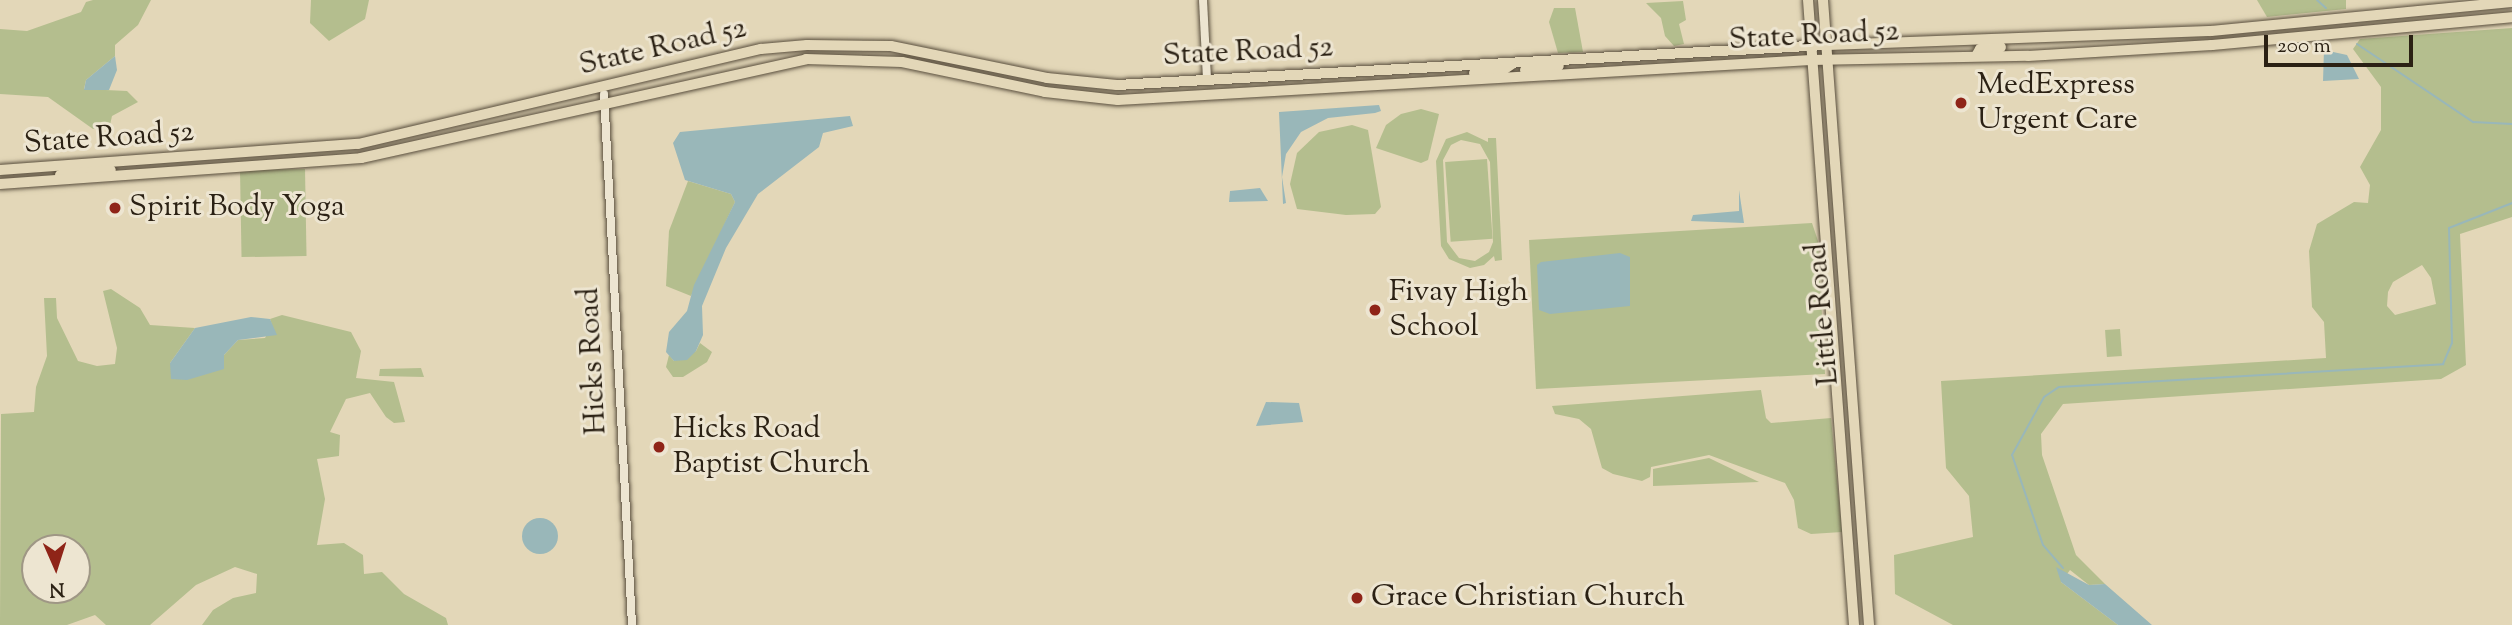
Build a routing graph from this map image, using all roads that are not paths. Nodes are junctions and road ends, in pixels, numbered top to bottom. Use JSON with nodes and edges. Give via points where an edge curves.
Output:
{"nodes":[{"id":1,"x":1203,"y":0,"type":"edge"},
{"id":2,"x":1808,"y":0,"type":"edge"},
{"id":3,"x":1823,"y":0,"type":"edge"},
{"id":4,"x":2512,"y":2,"type":"edge"},
{"id":5,"x":2512,"y":17,"type":"edge"},
{"id":6,"x":1973,"y":41,"type":"junction"},
{"id":7,"x":2024,"y":41,"type":"junction"},
{"id":8,"x":1826,"y":45,"type":"junction"},
{"id":9,"x":768,"y":49,"type":"junction"},
{"id":10,"x":1810,"y":52,"type":"junction"},
{"id":11,"x":1690,"y":53,"type":"junction"},
{"id":12,"x":1976,"y":56,"type":"junction"},
{"id":13,"x":1921,"y":57,"type":"junction"},
{"id":14,"x":1619,"y":58,"type":"junction"},
{"id":15,"x":1590,"y":59,"type":"junction"},
{"id":16,"x":1827,"y":60,"type":"junction"},
{"id":17,"x":769,"y":64,"type":"junction"},
{"id":18,"x":1512,"y":64,"type":"junction"},
{"id":19,"x":1635,"y":71,"type":"junction"},
{"id":20,"x":1515,"y":77,"type":"junction"},
{"id":21,"x":1207,"y":80,"type":"junction"},
{"id":22,"x":1441,"y":81,"type":"junction"},
{"id":23,"x":603,"y":99,"type":"junction"},
{"id":24,"x":137,"y":161,"type":"junction"},
{"id":25,"x":37,"y":168,"type":"junction"},
{"id":26,"x":0,"y":170,"type":"edge"},
{"id":27,"x":51,"y":181,"type":"junction"},
{"id":28,"x":0,"y":184,"type":"edge"},
{"id":29,"x":632,"y":625,"type":"edge"},
{"id":30,"x":1854,"y":625,"type":"edge"},
{"id":31,"x":1869,"y":625,"type":"edge"}],
"edges":[{"from":1,"to":21,"type":"street"},
{"from":2,"to":10,"type":"main road","name":"Little Road"},
{"from":3,"to":8,"type":"main road","name":"Little Road"},
{"from":4,"to":7,"type":"main road","name":"State Road 52","via":[[2211,31]]},
{"from":5,"to":12,"type":"main road","name":"State Road 52","via":[[2212,45]]},
{"from":6,"to":7,"type":"main road","name":"State Road 52"},
{"from":6,"to":8,"type":"main road","name":"State Road 52"},
{"from":6,"to":13,"type":"main road","via":[[1965,50],[1932,51]]},
{"from":7,"to":12,"type":"main road","via":[[1980,49]]},
{"from":8,"to":10,"type":"main road","name":"State Road 52"},
{"from":8,"to":16,"type":"main road","name":"Little Road"},
{"from":9,"to":17,"type":"main road"},
{"from":9,"to":21,"type":"main road","name":"State Road 52","via":[[832,43],[891,46],[1081,83]]},
{"from":9,"to":24,"type":"main road","name":"State Road 52","via":[[395,138],[304,150]]},
{"from":10,"to":11,"type":"main road","name":"State Road 52"},
{"from":10,"to":16,"type":"main road","name":"State Road 52"},
{"from":10,"to":19,"type":"main road","name":"State Road 52","via":[[1747,64]]},
{"from":10,"to":30,"type":"main road","name":"Little Road"},
{"from":11,"to":14,"type":"main road","name":"State Road 52"},
{"from":11,"to":19,"type":"main road","via":[[1646,63]]},
{"from":12,"to":13,"type":"main road","name":"State Road 52"},
{"from":13,"to":16,"type":"main road","name":"State Road 52"},
{"from":14,"to":15,"type":"main road","name":"State Road 52"},
{"from":14,"to":19,"type":"main road"},
{"from":15,"to":18,"type":"main road","name":"State Road 52"},
{"from":15,"to":20,"type":"main road","via":[[1522,71]]},
{"from":16,"to":31,"type":"main road","name":"Little Road"},
{"from":17,"to":22,"type":"main road","name":"State Road 52","via":[[818,59],[902,62],[1045,92],[1118,100]]},
{"from":17,"to":23,"type":"main road","name":"State Road 52"},
{"from":18,"to":21,"type":"main road","name":"State Road 52"},
{"from":18,"to":22,"type":"main road","via":[[1502,71],[1452,75]]},
{"from":19,"to":20,"type":"main road","name":"State Road 52"},
{"from":20,"to":22,"type":"main road","name":"State Road 52"},
{"from":23,"to":27,"type":"main road","name":"State Road 52","via":[[361,158]]},
{"from":23,"to":29,"type":"street","name":"Hicks Road"},
{"from":24,"to":25,"type":"main road","name":"State Road 52"},
{"from":24,"to":27,"type":"main road","via":[[124,168],[61,174]]},
{"from":25,"to":26,"type":"main road","name":"State Road 52"},
{"from":25,"to":27,"type":"main road"},
{"from":27,"to":28,"type":"main road","name":"State Road 52"}]}
